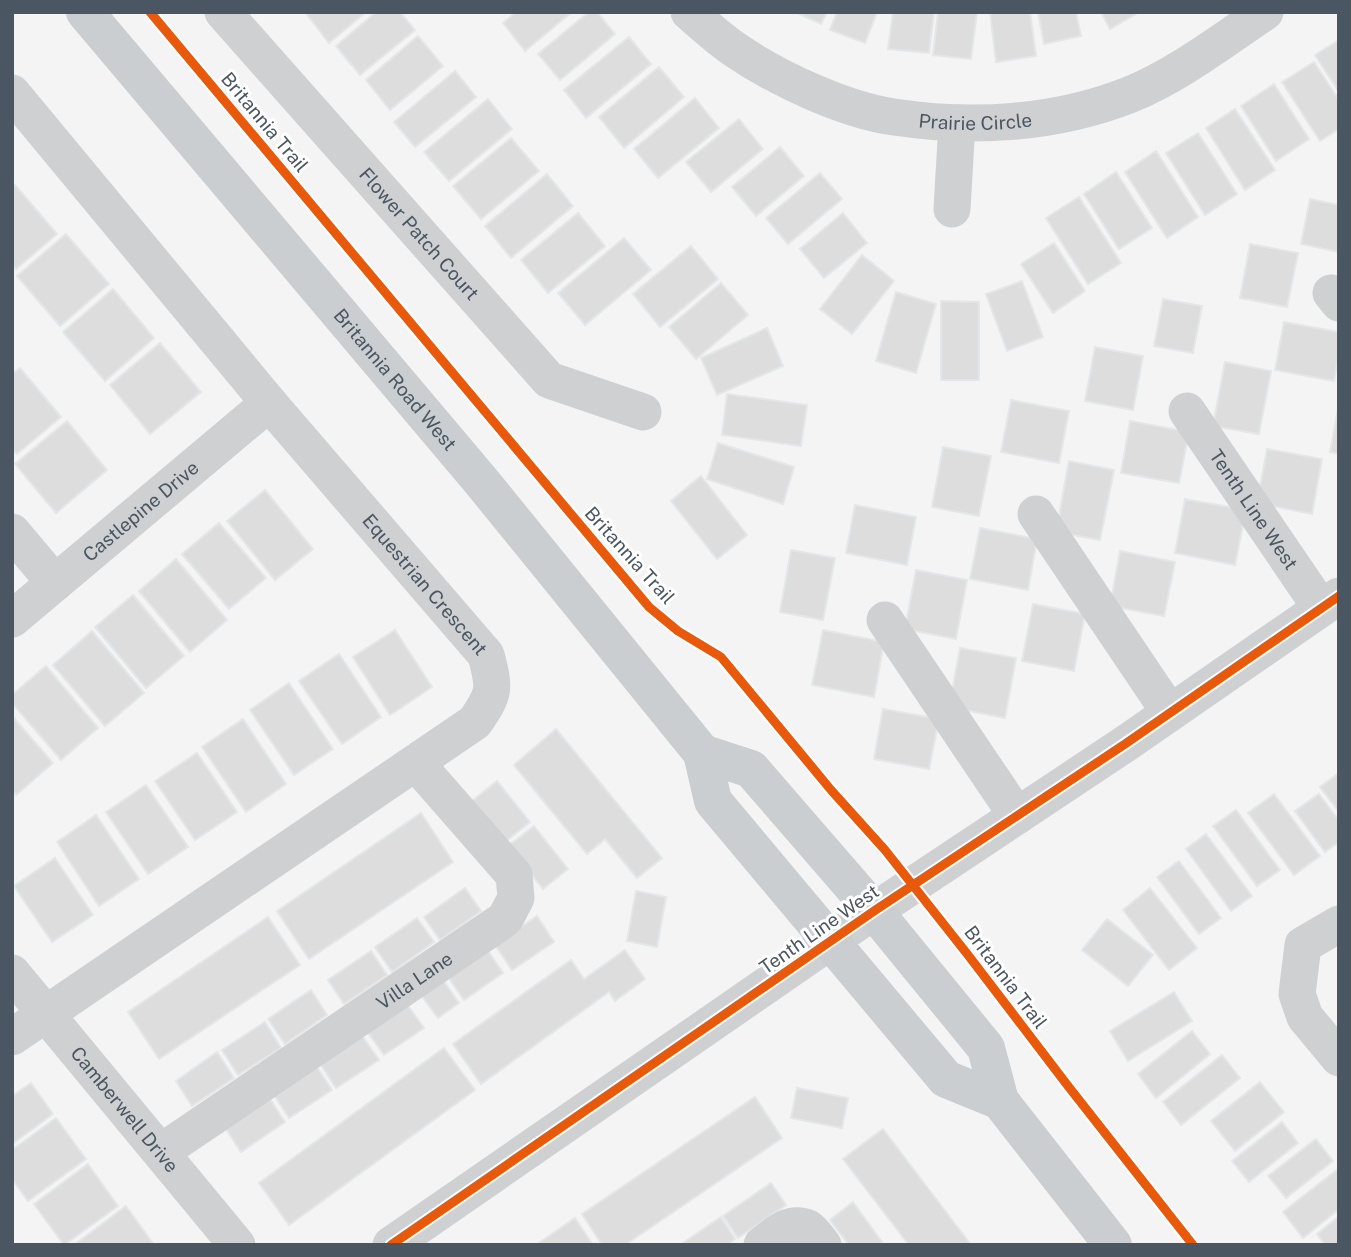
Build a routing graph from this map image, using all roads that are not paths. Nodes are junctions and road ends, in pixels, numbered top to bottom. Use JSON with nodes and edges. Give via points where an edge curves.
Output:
{"nodes":[{"id":1,"x":85,"y":12,"type":"edge"},
{"id":2,"x":223,"y":12,"type":"edge"},
{"id":3,"x":689,"y":12,"type":"edge"},
{"id":4,"x":1265,"y":12,"type":"edge"},
{"id":5,"x":12,"y":93,"type":"edge"},
{"id":6,"x":957,"y":123,"type":"junction"},
{"id":7,"x":952,"y":209,"type":"dead end"},
{"id":8,"x":269,"y":403,"type":"junction"},
{"id":9,"x":1187,"y":411,"type":"dead end"},
{"id":10,"x":643,"y":412,"type":"dead end"},
{"id":11,"x":1036,"y":514,"type":"dead end"},
{"id":12,"x":12,"y":532,"type":"edge"},
{"id":13,"x":55,"y":583,"type":"junction"},
{"id":14,"x":1330,"y":602,"type":"edge"},
{"id":15,"x":12,"y":619,"type":"edge"},
{"id":16,"x":885,"y":620,"type":"dead end"},
{"id":17,"x":1170,"y":713,"type":"junction"},
{"id":18,"x":702,"y":753,"type":"junction"},
{"id":19,"x":416,"y":763,"type":"junction"},
{"id":20,"x":1017,"y":816,"type":"junction"},
{"id":21,"x":874,"y":911,"type":"junction"},
{"id":22,"x":1339,"y":923,"type":"edge"},
{"id":23,"x":831,"y":943,"type":"junction"},
{"id":24,"x":12,"y":973,"type":"edge"},
{"id":25,"x":47,"y":1014,"type":"junction"},
{"id":26,"x":12,"y":1037,"type":"edge"},
{"id":27,"x":1339,"y":1058,"type":"edge"},
{"id":28,"x":1000,"y":1101,"type":"junction"},
{"id":29,"x":161,"y":1152,"type":"junction"},
{"id":30,"x":237,"y":1245,"type":"edge"},
{"id":31,"x":391,"y":1245,"type":"edge"},
{"id":32,"x":762,"y":1245,"type":"edge"},
{"id":33,"x":823,"y":1245,"type":"edge"},
{"id":34,"x":1113,"y":1245,"type":"edge"}],
"edges":[{"from":1,"to":18,"type":"main road","name":"Britannia Road West","via":[[481,481]]},
{"from":2,"to":10,"type":"street","name":"Flower Patch Court","via":[[549,380]]},
{"from":3,"to":6,"type":"street","name":"Prairie Circle","via":[[735,50],[816,93],[893,117]]},
{"from":4,"to":6,"type":"street","name":"Prairie Circle","via":[[1186,65],[1131,94],[1063,115]]},
{"from":5,"to":8,"type":"street","name":"Equestrian Crescent"},
{"from":6,"to":7,"type":"street"},
{"from":8,"to":13,"type":"street","name":"Castlepine Drive"},
{"from":8,"to":19,"type":"street","name":"Equestrian Crescent","via":[[486,655],[493,680],[489,700],[475,722]]},
{"from":9,"to":14,"type":"street","name":"Tenth Line West"},
{"from":11,"to":17,"type":"street"},
{"from":12,"to":13,"type":"street"},
{"from":13,"to":15,"type":"street","name":"Castlepine Drive"},
{"from":14,"to":17,"type":"street","name":"Tenth Line West"},
{"from":16,"to":20,"type":"street"},
{"from":17,"to":20,"type":"street","name":"Tenth Line West"},
{"from":18,"to":21,"type":"main road","name":"Britannia Road West","via":[[751,769]]},
{"from":18,"to":23,"type":"main road","name":"Britannia Road West","via":[[713,801]]},
{"from":19,"to":25,"type":"street","name":"Equestrian Crescent"},
{"from":19,"to":29,"type":"street","name":"Villa Lane","via":[[514,875],[516,898],[505,919]]},
{"from":20,"to":21,"type":"street","name":"Tenth Line West"},
{"from":21,"to":23,"type":"street","name":"Tenth Line West"},
{"from":21,"to":28,"type":"main road","name":"Britannia Road West","via":[[986,1048]]},
{"from":22,"to":27,"type":"street","via":[[1303,945],[1297,994],[1305,1017]]},
{"from":23,"to":28,"type":"main road","name":"Britannia Road West","via":[[946,1079]]},
{"from":23,"to":31,"type":"street","name":"Tenth Line West"},
{"from":24,"to":25,"type":"street","name":"Camberwell Drive"},
{"from":25,"to":26,"type":"street","name":"Equestrian Crescent"},
{"from":25,"to":29,"type":"street","name":"Camberwell Drive"},
{"from":28,"to":34,"type":"main road","name":"Britannia Road West"},
{"from":29,"to":30,"type":"street","name":"Camberwell Drive"},
{"from":32,"to":33,"type":"street","via":[[785,1227],[797,1226],[810,1228]]}]}
